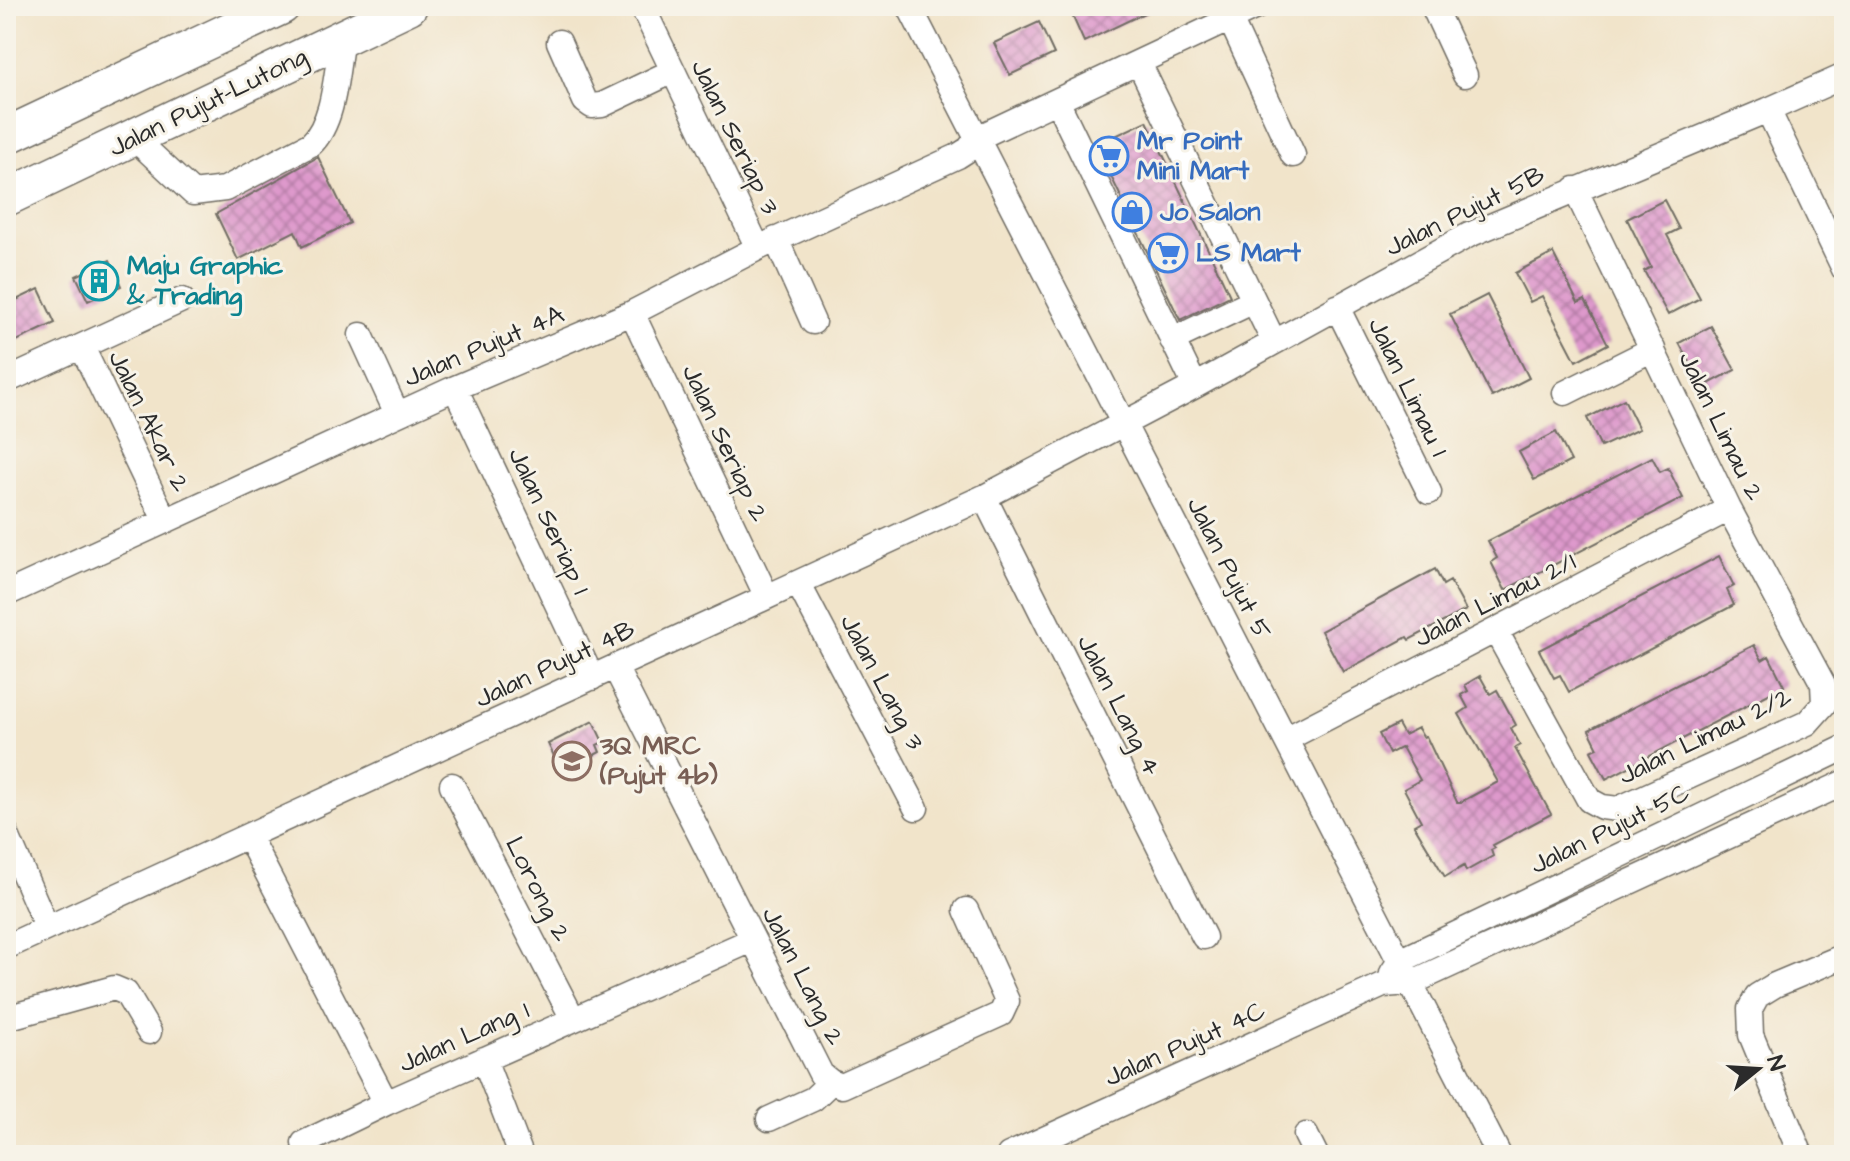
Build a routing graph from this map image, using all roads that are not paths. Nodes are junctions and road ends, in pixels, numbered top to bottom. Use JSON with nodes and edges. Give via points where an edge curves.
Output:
{"nodes":[{"id":1,"x":282,"y":6,"type":"edge"},
{"id":2,"x":409,"y":6,"type":"edge"},
{"id":3,"x":642,"y":6,"type":"edge"},
{"id":4,"x":909,"y":6,"type":"edge"},
{"id":5,"x":1258,"y":6,"type":"edge"},
{"id":6,"x":1433,"y":6,"type":"edge"},
{"id":7,"x":244,"y":14,"type":"edge"},
{"id":8,"x":1230,"y":19,"type":"junction"},
{"id":9,"x":342,"y":38,"type":"junction"},
{"id":10,"x":559,"y":42,"type":"dead end"},
{"id":11,"x":1139,"y":63,"type":"junction"},
{"id":12,"x":673,"y":71,"type":"junction"},
{"id":13,"x":1465,"y":75,"type":"dead end"},
{"id":14,"x":1844,"y":76,"type":"edge"},
{"id":15,"x":1057,"y":101,"type":"junction"},
{"id":16,"x":1768,"y":110,"type":"junction"},
{"id":17,"x":6,"y":136,"type":"edge"},
{"id":18,"x":134,"y":138,"type":"junction"},
{"id":19,"x":977,"y":138,"type":"junction"},
{"id":20,"x":1293,"y":155,"type":"dead end"},
{"id":21,"x":1575,"y":189,"type":"junction"},
{"id":22,"x":6,"y":198,"type":"edge"},
{"id":23,"x":767,"y":244,"type":"junction"},
{"id":24,"x":1844,"y":269,"type":"edge"},
{"id":25,"x":182,"y":300,"type":"dead end"},
{"id":26,"x":1254,"y":301,"type":"junction"},
{"id":27,"x":1337,"y":307,"type":"junction"},
{"id":28,"x":632,"y":313,"type":"junction"},
{"id":29,"x":813,"y":322,"type":"dead end"},
{"id":30,"x":361,"y":335,"type":"dead end"},
{"id":31,"x":1172,"y":340,"type":"junction"},
{"id":32,"x":1274,"y":342,"type":"junction"},
{"id":33,"x":82,"y":347,"type":"junction"},
{"id":34,"x":1653,"y":349,"type":"junction"},
{"id":35,"x":6,"y":381,"type":"edge"},
{"id":36,"x":1195,"y":386,"type":"junction"},
{"id":37,"x":455,"y":388,"type":"junction"},
{"id":38,"x":1565,"y":393,"type":"dead end"},
{"id":39,"x":397,"y":414,"type":"junction"},
{"id":40,"x":1124,"y":424,"type":"junction"},
{"id":41,"x":1429,"y":492,"type":"dead end"},
{"id":42,"x":984,"y":497,"type":"junction"},
{"id":43,"x":1729,"y":509,"type":"junction"},
{"id":44,"x":165,"y":520,"type":"junction"},
{"id":45,"x":798,"y":583,"type":"junction"},
{"id":46,"x":6,"y":594,"type":"edge"},
{"id":47,"x":767,"y":597,"type":"junction"},
{"id":48,"x":1496,"y":631,"type":"junction"},
{"id":49,"x":615,"y":667,"type":"junction"},
{"id":50,"x":592,"y":678,"type":"junction"},
{"id":51,"x":1823,"y":684,"type":"joint"},
{"id":52,"x":1286,"y":739,"type":"junction"},
{"id":53,"x":1844,"y":748,"type":"edge"},
{"id":54,"x":1844,"y":783,"type":"edge"},
{"id":55,"x":452,"y":785,"type":"dead end"},
{"id":56,"x":916,"y":808,"type":"dead end"},
{"id":57,"x":6,"y":833,"type":"edge"},
{"id":58,"x":248,"y":836,"type":"junction"},
{"id":59,"x":966,"y":910,"type":"dead end"},
{"id":60,"x":47,"y":928,"type":"junction"},
{"id":61,"x":1204,"y":937,"type":"dead end"},
{"id":62,"x":752,"y":940,"type":"junction"},
{"id":63,"x":6,"y":947,"type":"edge"},
{"id":64,"x":1844,"y":956,"type":"edge"},
{"id":65,"x":1400,"y":961,"type":"junction"},
{"id":66,"x":1411,"y":983,"type":"junction"},
{"id":67,"x":1383,"y":985,"type":"junction"},
{"id":68,"x":6,"y":1018,"type":"edge"},
{"id":69,"x":573,"y":1019,"type":"junction"},
{"id":70,"x":149,"y":1032,"type":"dead end"},
{"id":71,"x":484,"y":1059,"type":"junction"},
{"id":72,"x":831,"y":1082,"type":"junction"},
{"id":73,"x":386,"y":1103,"type":"junction"},
{"id":74,"x":769,"y":1119,"type":"dead end"},
{"id":75,"x":304,"y":1143,"type":"dead end"},
{"id":76,"x":521,"y":1155,"type":"edge"},
{"id":77,"x":1009,"y":1155,"type":"edge"},
{"id":78,"x":1499,"y":1155,"type":"edge"},
{"id":79,"x":1801,"y":1155,"type":"edge"}],
"edges":[{"from":1,"to":7,"type":"highway","name":"Jalan Pujut-Lutong"},
{"from":2,"to":9,"type":"highway","name":"Jalan Pujut-Lutong"},
{"from":3,"to":12,"type":"street","name":"Jalan Seriap 3"},
{"from":4,"to":19,"type":"street","name":"Jalan Pujut 5"},
{"from":5,"to":8,"type":"street","name":"Jalan Pujut 4A"},
{"from":6,"to":13,"type":"street"},
{"from":7,"to":17,"type":"highway","name":"Jalan Pujut-Lutong"},
{"from":8,"to":11,"type":"street","name":"Jalan Pujut 4A"},
{"from":8,"to":20,"type":"street"},
{"from":9,"to":18,"type":"highway","name":"Jalan Pujut-Lutong"},
{"from":9,"to":18,"type":"street","via":[[327,123],[319,136],[225,189],[193,193]]},
{"from":10,"to":12,"type":"street","via":[[592,106]]},
{"from":11,"to":15,"type":"street","name":"Jalan Pujut 4A"},
{"from":11,"to":26,"type":"street"},
{"from":12,"to":23,"type":"street","name":"Jalan Seriap 3"},
{"from":14,"to":16,"type":"street","name":"Jalan Pujut 5B"},
{"from":15,"to":19,"type":"street","name":"Jalan Pujut 4A"},
{"from":15,"to":31,"type":"street"},
{"from":16,"to":21,"type":"street","name":"Jalan Pujut 5B"},
{"from":16,"to":24,"type":"street"},
{"from":18,"to":22,"type":"highway","name":"Jalan Pujut-Lutong"},
{"from":19,"to":23,"type":"street","name":"Jalan Pujut 4A","via":[[958,156]]},
{"from":19,"to":40,"type":"street","name":"Jalan Pujut 5"},
{"from":21,"to":27,"type":"street","name":"Jalan Pujut 5B","via":[[1469,235]]},
{"from":21,"to":34,"type":"street","name":"Jalan Limau 2"},
{"from":23,"to":28,"type":"street","name":"Jalan Pujut 4A"},
{"from":23,"to":29,"type":"street","name":"Jalan Seriap 3"},
{"from":25,"to":33,"type":"street","name":"Jalan Akar 2"},
{"from":26,"to":31,"type":"street"},
{"from":26,"to":32,"type":"street"},
{"from":27,"to":32,"type":"street","name":"Jalan Pujut 5B"},
{"from":27,"to":41,"type":"street","name":"Jalan Limau 1"},
{"from":28,"to":37,"type":"street","name":"Jalan Pujut 4A"},
{"from":28,"to":47,"type":"street","name":"Jalan Seriap 2"},
{"from":30,"to":39,"type":"street"},
{"from":31,"to":36,"type":"street"},
{"from":32,"to":36,"type":"street","name":"Jalan Pujut 5B"},
{"from":33,"to":35,"type":"street","name":"Jalan Akar 2"},
{"from":33,"to":44,"type":"street","name":"Jalan Akar 2"},
{"from":34,"to":38,"type":"street"},
{"from":34,"to":43,"type":"street","name":"Jalan Limau 2"},
{"from":36,"to":40,"type":"street","name":"Jalan Pujut 5B"},
{"from":37,"to":39,"type":"street","name":"Jalan Pujut 4A"},
{"from":37,"to":50,"type":"street","name":"Jalan Seriap 1"},
{"from":39,"to":44,"type":"street","name":"Jalan Pujut 4A"},
{"from":40,"to":42,"type":"street","name":"Jalan Pujut 4B"},
{"from":40,"to":52,"type":"street","name":"Jalan Pujut 5"},
{"from":42,"to":45,"type":"street","name":"Jalan Pujut 4B"},
{"from":42,"to":61,"type":"street","name":"Jalan Lang 4"},
{"from":43,"to":48,"type":"street","name":"Jalan Limau 2/1"},
{"from":43,"to":51,"type":"street","name":"Jalan Limau 2"},
{"from":44,"to":46,"type":"street","name":"Jalan Pujut 4A"},
{"from":45,"to":47,"type":"street","name":"Jalan Pujut 4B"},
{"from":45,"to":56,"type":"street","name":"Jalan Lang 3"},
{"from":47,"to":49,"type":"street","name":"Jalan Pujut 4B"},
{"from":48,"to":51,"type":"street","name":"Jalan Limau 2/2","via":[[1589,800],[1602,807],[1618,809],[1807,723],[1824,704]]},
{"from":48,"to":52,"type":"street","name":"Jalan Limau 2/1"},
{"from":49,"to":50,"type":"street","name":"Jalan Pujut 4B"},
{"from":49,"to":62,"type":"street","name":"Jalan Lang 2"},
{"from":50,"to":58,"type":"street","name":"Jalan Pujut 4B"},
{"from":52,"to":65,"type":"street","name":"Jalan Pujut 5"},
{"from":53,"to":65,"type":"street","name":"Jalan Pujut 5C"},
{"from":54,"to":66,"type":"street"},
{"from":55,"to":69,"type":"street","name":"Lorong 2"},
{"from":57,"to":60,"type":"street"},
{"from":58,"to":60,"type":"street","name":"Jalan Pujut 4B"},
{"from":58,"to":73,"type":"street","name":"Jalan Lang 1"},
{"from":59,"to":72,"type":"street","name":"Jalan Lang 2","via":[[1007,1001],[1001,1014],[842,1086]]},
{"from":60,"to":63,"type":"street","name":"Jalan Pujut 4B"},
{"from":62,"to":69,"type":"street","name":"Jalan Lang 1"},
{"from":62,"to":72,"type":"street","name":"Jalan Lang 2","via":[[821,1074]]},
{"from":64,"to":79,"type":"street","via":[[1775,985],[1757,996],[1750,1009],[1751,1035]]},
{"from":65,"to":66,"type":"street","name":"Jalan Pujut 5"},
{"from":65,"to":67,"type":"street"},
{"from":66,"to":67,"type":"street"},
{"from":66,"to":78,"type":"street","name":"Jalan Pujut 5"},
{"from":67,"to":77,"type":"street","name":"Jalan Pujut 4C"},
{"from":68,"to":70,"type":"street","via":[[114,988],[126,993]]},
{"from":69,"to":71,"type":"street","name":"Jalan Lang 1"},
{"from":71,"to":73,"type":"street","name":"Jalan Lang 1"},
{"from":71,"to":76,"type":"street"},
{"from":72,"to":74,"type":"street","via":[[813,1099]]},
{"from":73,"to":75,"type":"street"}]}
